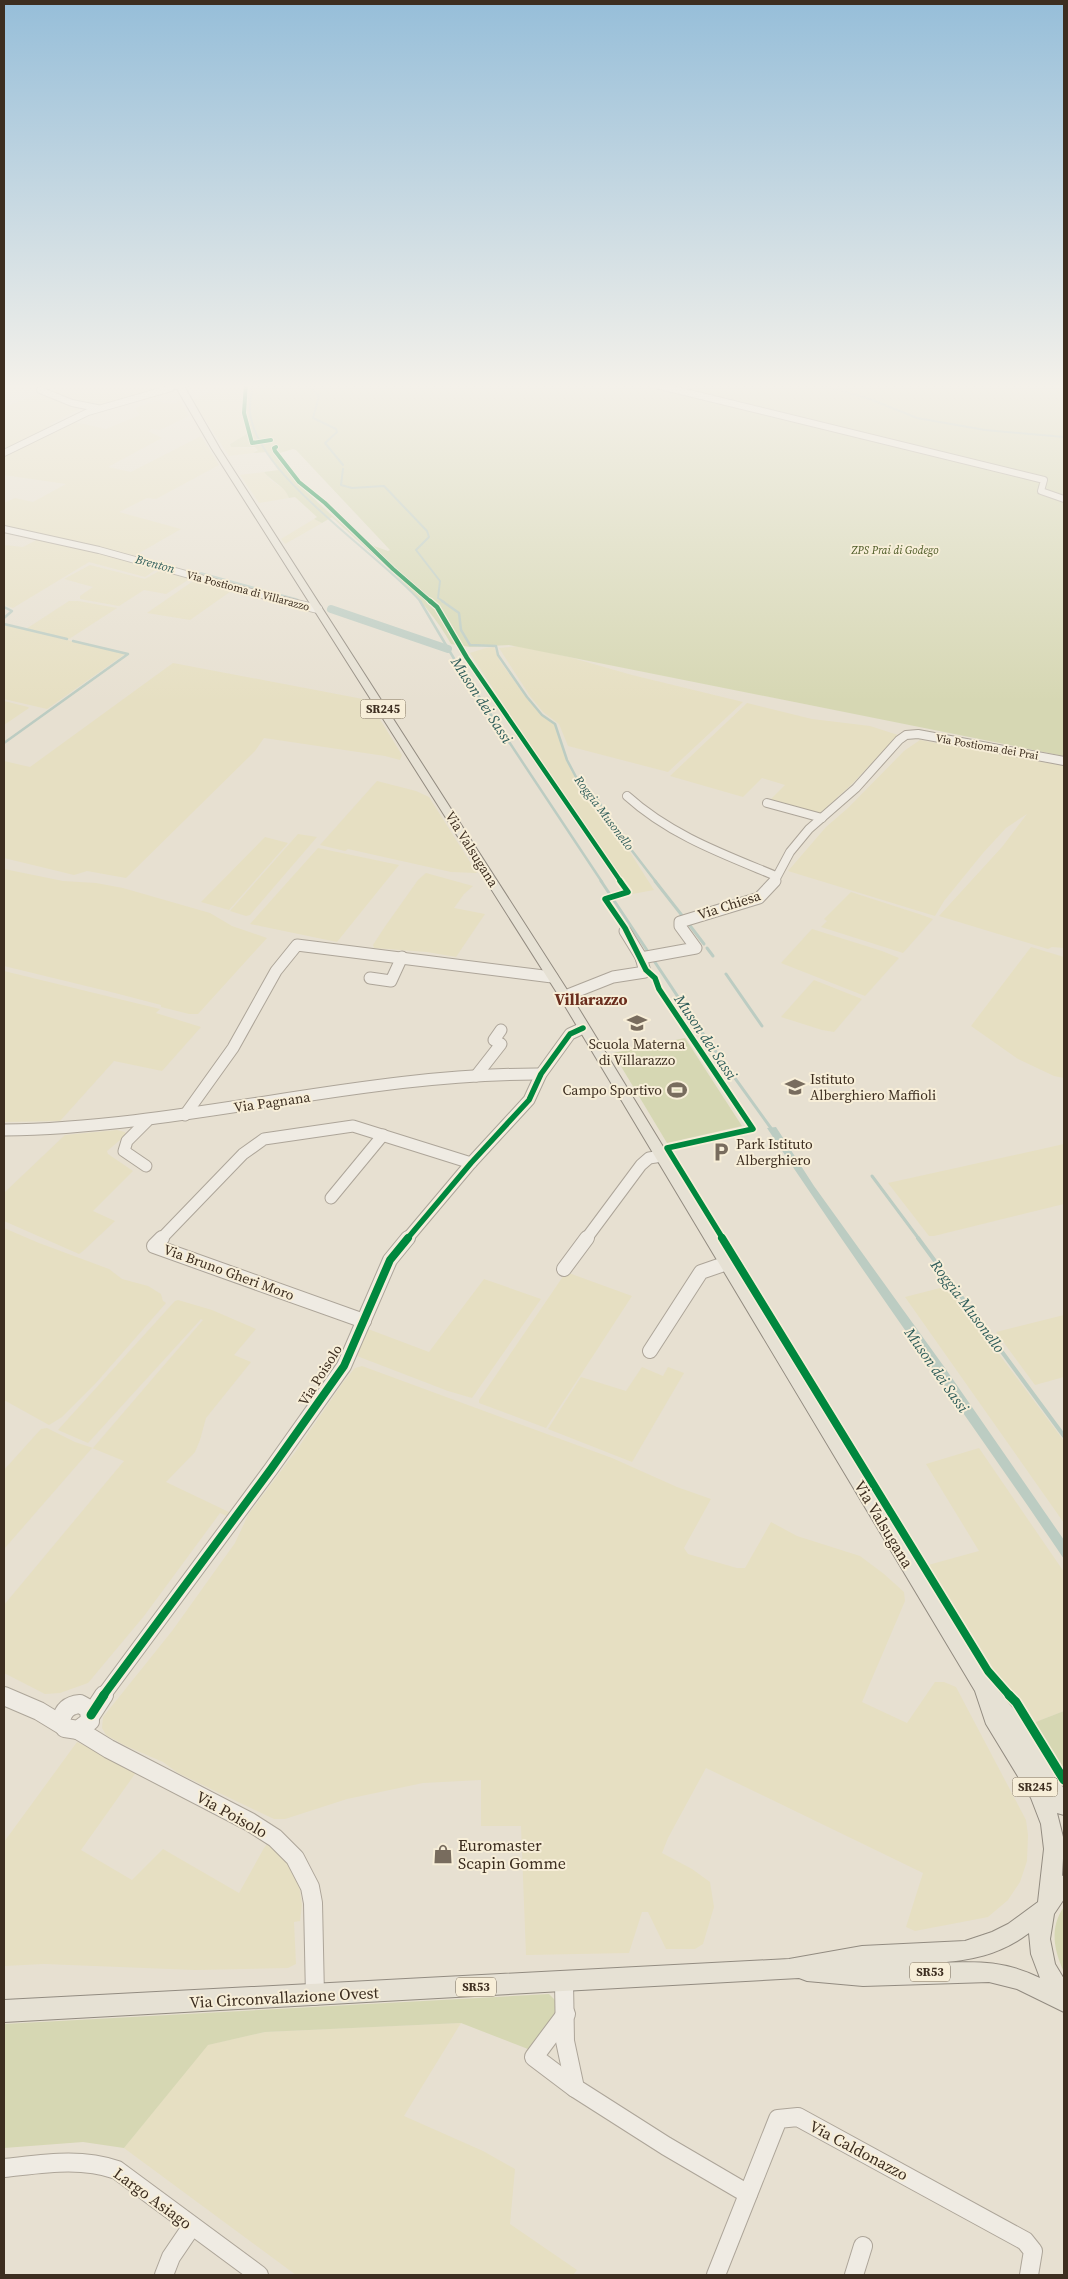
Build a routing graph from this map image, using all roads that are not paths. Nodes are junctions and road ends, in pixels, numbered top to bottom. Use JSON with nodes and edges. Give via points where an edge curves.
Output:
{"nodes":[{"id":1,"x":242,"y":489,"type":"edge"},
{"id":2,"x":1042,"y":489,"type":"edge"},
{"id":3,"x":1064,"y":499,"type":"edge"},
{"id":4,"x":4,"y":529,"type":"edge"},
{"id":5,"x":318,"y":609,"type":"junction"},
{"id":6,"x":910,"y":734,"type":"joint"},
{"id":7,"x":1064,"y":761,"type":"edge"},
{"id":8,"x":627,"y":796,"type":"dead end"},
{"id":9,"x":767,"y":803,"type":"dead end"},
{"id":10,"x":822,"y":818,"type":"junction"},
{"id":11,"x":776,"y":876,"type":"junction"},
{"id":12,"x":625,"y":932,"type":"dead end"},
{"id":13,"x":402,"y":957,"type":"junction"},
{"id":14,"x":645,"y":958,"type":"junction"},
{"id":15,"x":552,"y":977,"type":"junction"},
{"id":16,"x":370,"y":978,"type":"dead end"},
{"id":17,"x":565,"y":996,"type":"junction"},
{"id":18,"x":583,"y":1028,"type":"junction"},
{"id":19,"x":501,"y":1030,"type":"dead end"},
{"id":20,"x":541,"y":1074,"type":"junction"},
{"id":21,"x":476,"y":1076,"type":"junction"},
{"id":22,"x":185,"y":1115,"type":"junction"},
{"id":23,"x":147,"y":1121,"type":"junction"},
{"id":24,"x":4,"y":1130,"type":"edge"},
{"id":25,"x":383,"y":1135,"type":"junction"},
{"id":26,"x":662,"y":1156,"type":"junction"},
{"id":27,"x":471,"y":1163,"type":"junction"},
{"id":28,"x":146,"y":1166,"type":"dead end"},
{"id":29,"x":331,"y":1198,"type":"dead end"},
{"id":30,"x":727,"y":1263,"type":"junction"},
{"id":31,"x":564,"y":1269,"type":"dead end"},
{"id":32,"x":364,"y":1321,"type":"junction"},
{"id":33,"x":650,"y":1351,"type":"dead end"},
{"id":34,"x":980,"y":1682,"type":"junction"},
{"id":35,"x":4,"y":1696,"type":"edge"},
{"id":36,"x":39,"y":1711,"type":"junction"},
{"id":37,"x":83,"y":1719,"type":"junction"},
{"id":38,"x":1064,"y":1806,"type":"edge"},
{"id":39,"x":1064,"y":1886,"type":"edge"},
{"id":40,"x":1046,"y":1906,"type":"junction"},
{"id":41,"x":789,"y":1969,"type":"junction"},
{"id":42,"x":564,"y":1982,"type":"junction"},
{"id":43,"x":315,"y":1996,"type":"junction"},
{"id":44,"x":1064,"y":1996,"type":"edge"},
{"id":45,"x":1064,"y":2001,"type":"edge"},
{"id":46,"x":4,"y":2011,"type":"edge"},
{"id":47,"x":566,"y":2014,"type":"junction"},
{"id":48,"x":575,"y":2088,"type":"junction"},
{"id":49,"x":4,"y":2168,"type":"edge"},
{"id":50,"x":748,"y":2194,"type":"junction"},
{"id":51,"x":192,"y":2226,"type":"junction"},
{"id":52,"x":863,"y":2246,"type":"dead end"},
{"id":53,"x":164,"y":2275,"type":"edge"},
{"id":54,"x":259,"y":2275,"type":"edge"},
{"id":55,"x":716,"y":2275,"type":"edge"},
{"id":56,"x":854,"y":2275,"type":"edge"},
{"id":57,"x":1029,"y":2275,"type":"edge"}],
"edges":[{"from":1,"to":5,"type":"main road","name":"Via Valsugana","number":"SR245"},
{"from":2,"to":3,"type":"street","via":[[1041,492]]},
{"from":4,"to":5,"type":"street","name":"Via Postioma di Villarazzo","via":[[71,543]]},
{"from":5,"to":15,"type":"main road","name":"Via Valsugana","number":"SR245"},
{"from":6,"to":7,"type":"street","name":"Via Postioma dei Prai"},
{"from":6,"to":10,"type":"street","name":"Via Chiesa","via":[[902,738],[855,789]]},
{"from":8,"to":11,"type":"street","name":"Via Chiesa","via":[[648,814],[682,834]]},
{"from":9,"to":10,"type":"street"},
{"from":10,"to":11,"type":"street","name":"Via Chiesa","via":[[800,839]]},
{"from":11,"to":14,"type":"street","name":"Via Chiesa","via":[[769,890],[759,898],[680,922],[696,948]]},
{"from":12,"to":14,"type":"street"},
{"from":13,"to":15,"type":"street"},
{"from":13,"to":16,"type":"street","via":[[391,981]]},
{"from":13,"to":22,"type":"street","via":[[297,945],[276,971],[234,1047]]},
{"from":14,"to":17,"type":"street","via":[[645,972],[613,977]]},
{"from":15,"to":17,"type":"main road","name":"Via Valsugana","number":"SR245"},
{"from":17,"to":18,"type":"main road","name":"Via Valsugana","number":"SR245"},
{"from":18,"to":20,"type":"street","name":"Via Poisolo","via":[[570,1034]]},
{"from":18,"to":26,"type":"main road","name":"Via Valsugana","number":"SR245"},
{"from":19,"to":21,"type":"street","via":[[494,1040],[501,1044]]},
{"from":20,"to":21,"type":"street","name":"Via Pagnana"},
{"from":20,"to":27,"type":"street","name":"Via Poisolo","via":[[528,1100]]},
{"from":21,"to":22,"type":"street","name":"Via Pagnana"},
{"from":22,"to":23,"type":"street","name":"Via Pagnana"},
{"from":23,"to":24,"type":"street","name":"Via Pagnana"},
{"from":23,"to":28,"type":"street","via":[[127,1141],[124,1151]]},
{"from":25,"to":27,"type":"street","name":"Via Bruno Gheri Moro"},
{"from":25,"to":29,"type":"street"},
{"from":25,"to":32,"type":"street","name":"Via Bruno Gheri Moro","via":[[353,1126],[264,1139],[243,1154],[154,1246]]},
{"from":26,"to":30,"type":"main road","name":"Via Valsugana","number":"SR245"},
{"from":26,"to":31,"type":"street","via":[[649,1158],[641,1164]]},
{"from":27,"to":32,"type":"street","name":"Via Poisolo","via":[[390,1260]]},
{"from":30,"to":33,"type":"street","via":[[701,1272]]},
{"from":30,"to":34,"type":"main road","name":"Via Valsugana","number":"SR245"},
{"from":32,"to":37,"type":"street","name":"Via Poisolo","via":[[344,1366],[324,1396],[154,1629]]},
{"from":34,"to":38,"type":"main road","name":"Via Valsugana","number":"SR245","via":[[1009,1718]]},
{"from":34,"to":40,"type":"main road","name":"Via Valsugana","number":"SR245","via":[[994,1718],[1036,1789],[1049,1819],[1054,1849]]},
{"from":35,"to":36,"type":"street"},
{"from":36,"to":37,"type":"street"},
{"from":36,"to":37,"type":"street","via":[[69,1730]]},
{"from":37,"to":43,"type":"street","name":"Via Poisolo","via":[[109,1749],[250,1822],[275,1838],[295,1858],[310,1887],[313,1903]]},
{"from":39,"to":40,"type":"main road","name":"Via Circonvallazione Ovest","number":"SR53"},
{"from":40,"to":41,"type":"main road","name":"Via Circonvallazione Ovest","number":"SR53","via":[[996,1942],[965,1951],[862,1956]]},
{"from":40,"to":44,"type":"main road","via":[[1039,1928],[1040,1948],[1046,1968]]},
{"from":41,"to":42,"type":"main road","name":"Via Circonvallazione Ovest","number":"SR53"},
{"from":41,"to":45,"type":"main road","name":"Via Circonvallazione Ovest","number":"SR53","via":[[863,1975],[989,1972],[1019,1979]]},
{"from":42,"to":43,"type":"main road","name":"Via Circonvallazione Ovest","number":"SR53"},
{"from":42,"to":47,"type":"street"},
{"from":43,"to":46,"type":"main road","name":"Via Circonvallazione Ovest","number":"SR53"},
{"from":47,"to":48,"type":"street","via":[[566,2042]]},
{"from":47,"to":48,"type":"street","via":[[534,2057]]},
{"from":48,"to":50,"type":"street"},
{"from":49,"to":51,"type":"street","name":"Largo Asiago","via":[[105,2164]]},
{"from":50,"to":55,"type":"street","name":"Via Caldonazzo"},
{"from":50,"to":57,"type":"street","name":"Via Caldonazzo","via":[[778,2119],[798,2117],[1026,2241],[1033,2251]]},
{"from":51,"to":53,"type":"street","via":[[171,2257]]},
{"from":51,"to":54,"type":"street","name":"Largo Asiago"},
{"from":52,"to":56,"type":"street"}]}
